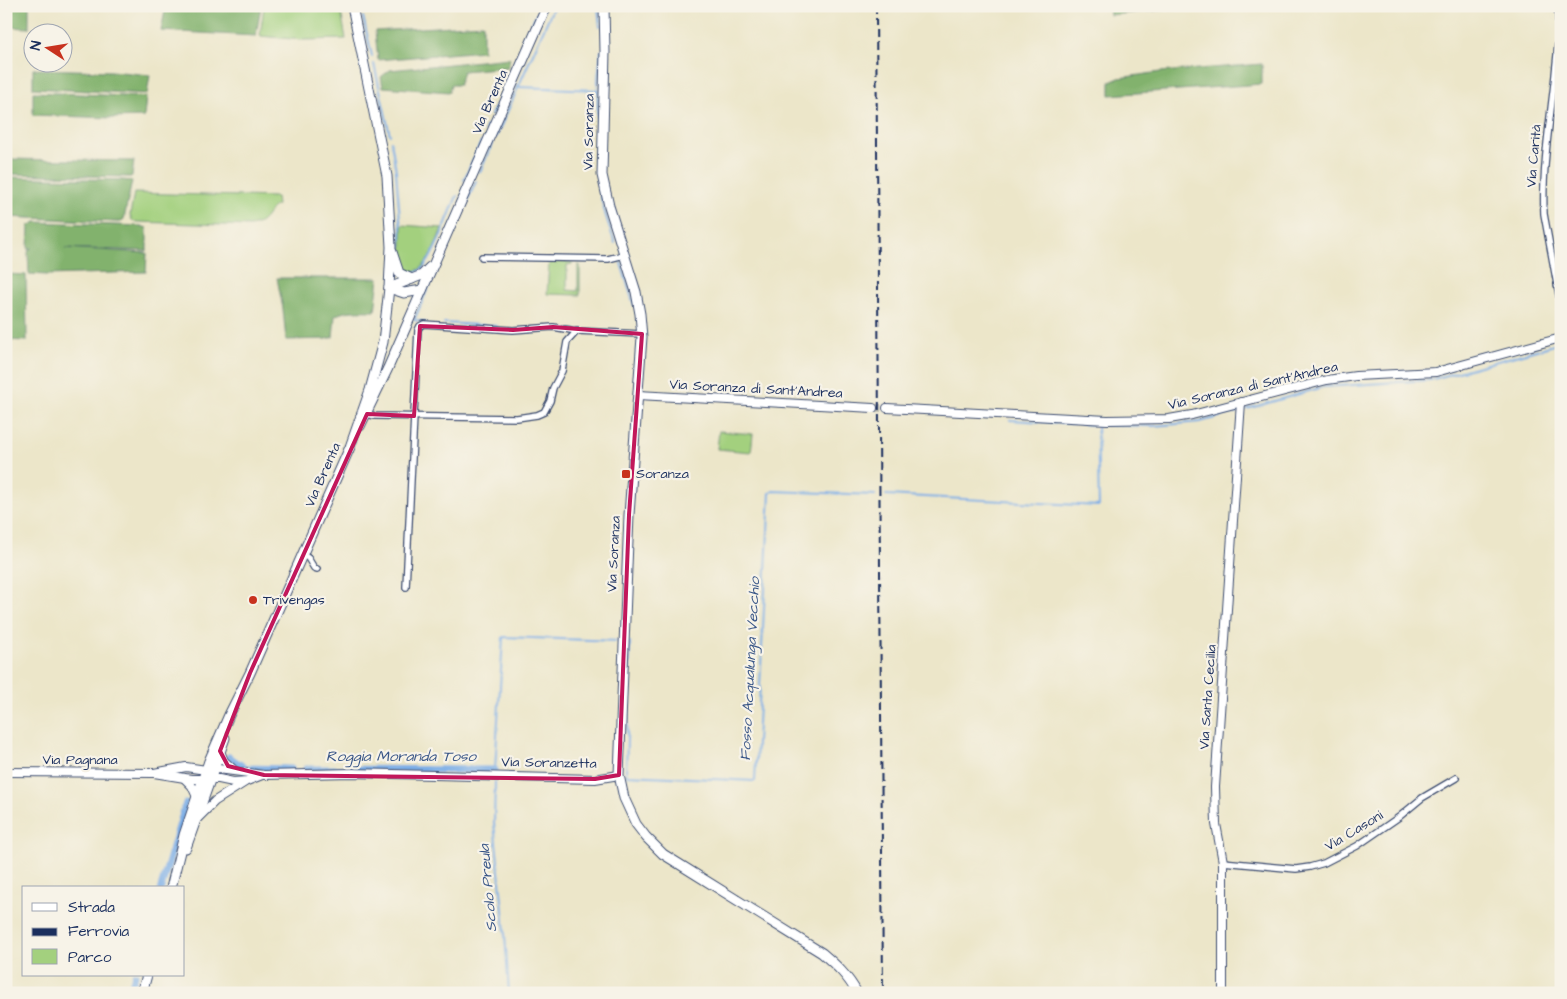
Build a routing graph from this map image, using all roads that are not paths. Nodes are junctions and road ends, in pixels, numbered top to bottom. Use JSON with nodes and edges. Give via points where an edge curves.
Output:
{"nodes":[{"id":1,"x":352,"y":6,"type":"edge"},
{"id":2,"x":547,"y":6,"type":"edge"},
{"id":3,"x":604,"y":6,"type":"edge"},
{"id":4,"x":1557,"y":6,"type":"edge"},
{"id":5,"x":391,"y":247,"type":"junction"},
{"id":6,"x":624,"y":255,"type":"junction"},
{"id":7,"x":482,"y":257,"type":"dead end"},
{"id":8,"x":433,"y":263,"type":"junction"},
{"id":9,"x":413,"y":279,"type":"junction"},
{"id":10,"x":389,"y":288,"type":"junction"},
{"id":11,"x":422,"y":290,"type":"junction"},
{"id":12,"x":1561,"y":306,"type":"edge"},
{"id":13,"x":577,"y":331,"type":"junction"},
{"id":14,"x":642,"y":334,"type":"junction"},
{"id":15,"x":1561,"y":338,"type":"edge"},
{"id":16,"x":638,"y":395,"type":"junction"},
{"id":17,"x":1241,"y":402,"type":"junction"},
{"id":18,"x":873,"y":408,"type":"tunnel mouth"},
{"id":19,"x":887,"y":408,"type":"tunnel mouth"},
{"id":20,"x":367,"y":414,"type":"junction"},
{"id":21,"x":414,"y":416,"type":"junction"},
{"id":22,"x":350,"y":447,"type":"junction"},
{"id":23,"x":303,"y":555,"type":"junction"},
{"id":24,"x":317,"y":569,"type":"dead end"},
{"id":25,"x":406,"y":587,"type":"dead end"},
{"id":26,"x":250,"y":673,"type":"junction"},
{"id":27,"x":220,"y":751,"type":"junction"},
{"id":28,"x":234,"y":770,"type":"junction"},
{"id":29,"x":6,"y":772,"type":"edge"},
{"id":30,"x":154,"y":773,"type":"junction"},
{"id":31,"x":207,"y":774,"type":"junction"},
{"id":32,"x":264,"y":775,"type":"junction"},
{"id":33,"x":619,"y":775,"type":"junction"},
{"id":34,"x":184,"y":778,"type":"junction"},
{"id":35,"x":1456,"y":778,"type":"dead end"},
{"id":36,"x":220,"y":779,"type":"joint"},
{"id":37,"x":247,"y":780,"type":"junction"},
{"id":38,"x":196,"y":797,"type":"junction"},
{"id":39,"x":194,"y":822,"type":"junction"},
{"id":40,"x":190,"y":837,"type":"junction"},
{"id":41,"x":1223,"y":862,"type":"junction"},
{"id":42,"x":172,"y":886,"type":"edge"},
{"id":43,"x":173,"y":886,"type":"edge"},
{"id":44,"x":147,"y":976,"type":"edge"},
{"id":45,"x":142,"y":993,"type":"edge"},
{"id":46,"x":857,"y":993,"type":"edge"},
{"id":47,"x":1223,"y":993,"type":"edge"}],
"edges":[{"from":1,"to":5,"type":"main road","via":[[387,176]]},
{"from":2,"to":8,"type":"main road","name":"Via Brenta"},
{"from":3,"to":6,"type":"main road","name":"Via Soranza","via":[[606,53],[602,175]]},
{"from":4,"to":12,"type":"street","name":"Via Carità","via":[[1559,29],[1547,143],[1544,214]]},
{"from":5,"to":9,"type":"main road","via":[[399,272]]},
{"from":5,"to":10,"type":"main road"},
{"from":6,"to":7,"type":"street","via":[[608,259]]},
{"from":6,"to":14,"type":"main road","name":"Via Soranza","via":[[639,303]]},
{"from":8,"to":9,"type":"main road","name":"Via Brenta"},
{"from":8,"to":11,"type":"main road","name":"Via Brenta"},
{"from":9,"to":10,"type":"main road","name":"Via Brenta"},
{"from":10,"to":11,"type":"main road","via":[[404,293]]},
{"from":10,"to":22,"type":"main road","via":[[377,369]]},
{"from":11,"to":20,"type":"main road","name":"Via Brenta"},
{"from":13,"to":14,"type":"street"},
{"from":13,"to":21,"type":"street","via":[[567,342],[562,371],[544,412],[517,418]]},
{"from":13,"to":21,"type":"street","via":[[553,326],[513,330],[420,326]]},
{"from":14,"to":16,"type":"main road","name":"Via Soranza"},
{"from":15,"to":17,"type":"street","name":"Via Soranza di Sant'Andrea","via":[[1436,372],[1327,380]]},
{"from":16,"to":18,"type":"street","name":"Via Soranza di Sant'Andrea"},
{"from":16,"to":33,"type":"main road","name":"Via Soranza","via":[[629,515]]},
{"from":17,"to":19,"type":"street","name":"Via Soranza di Sant'Andrea","via":[[1187,416],[1141,420]]},
{"from":17,"to":41,"type":"street","name":"Via Santa Cecilia","via":[[1215,787],[1216,824]]},
{"from":20,"to":21,"type":"street"},
{"from":20,"to":22,"type":"main road","name":"Via Brenta"},
{"from":21,"to":25,"type":"street"},
{"from":22,"to":23,"type":"main road","name":"Via Brenta"},
{"from":23,"to":24,"type":"street"},
{"from":23,"to":26,"type":"main road","name":"Via Brenta"},
{"from":26,"to":27,"type":"main road","name":"Via Brenta"},
{"from":26,"to":31,"type":"main road","name":"Via Brenta","via":[[229,715]]},
{"from":27,"to":28,"type":"street","via":[[224,761]]},
{"from":27,"to":31,"type":"main road","name":"Via Brenta"},
{"from":28,"to":31,"type":"street","name":"Via Soranzetta"},
{"from":28,"to":32,"type":"street","name":"Via Soranzetta"},
{"from":29,"to":30,"type":"street","name":"Via Pagnana"},
{"from":30,"to":31,"type":"street","name":"Via Pagnana","via":[[186,767]]},
{"from":30,"to":34,"type":"street","name":"Via Pagnana"},
{"from":31,"to":34,"type":"street","name":"Via Pagnana"},
{"from":31,"to":36,"type":"main road"},
{"from":31,"to":38,"type":"main road","name":"Via Brenta"},
{"from":31,"to":39,"type":"main road","name":"Via Brenta"},
{"from":31,"to":40,"type":"main road","via":[[191,823]]},
{"from":32,"to":33,"type":"street","name":"Via Soranzetta","via":[[595,779]]},
{"from":32,"to":37,"type":"street","name":"Via Soranzetta"},
{"from":33,"to":46,"type":"main road","via":[[629,811],[656,847],[822,954],[842,970]]},
{"from":34,"to":38,"type":"street"},
{"from":35,"to":41,"type":"street","name":"Via Casoni","via":[[1422,798],[1357,846],[1320,865],[1296,869]]},
{"from":36,"to":37,"type":"street","name":"Via Soranzetta","via":[[233,782]]},
{"from":37,"to":39,"type":"street","via":[[215,801]]},
{"from":38,"to":42,"type":"main road","name":"Via Brenta"},
{"from":39,"to":40,"type":"main road","name":"Via Brenta"},
{"from":40,"to":43,"type":"main road","name":"Via Brenta"},
{"from":41,"to":47,"type":"street","name":"Via Santa Cecilia"},
{"from":44,"to":45,"type":"main road"}]}
